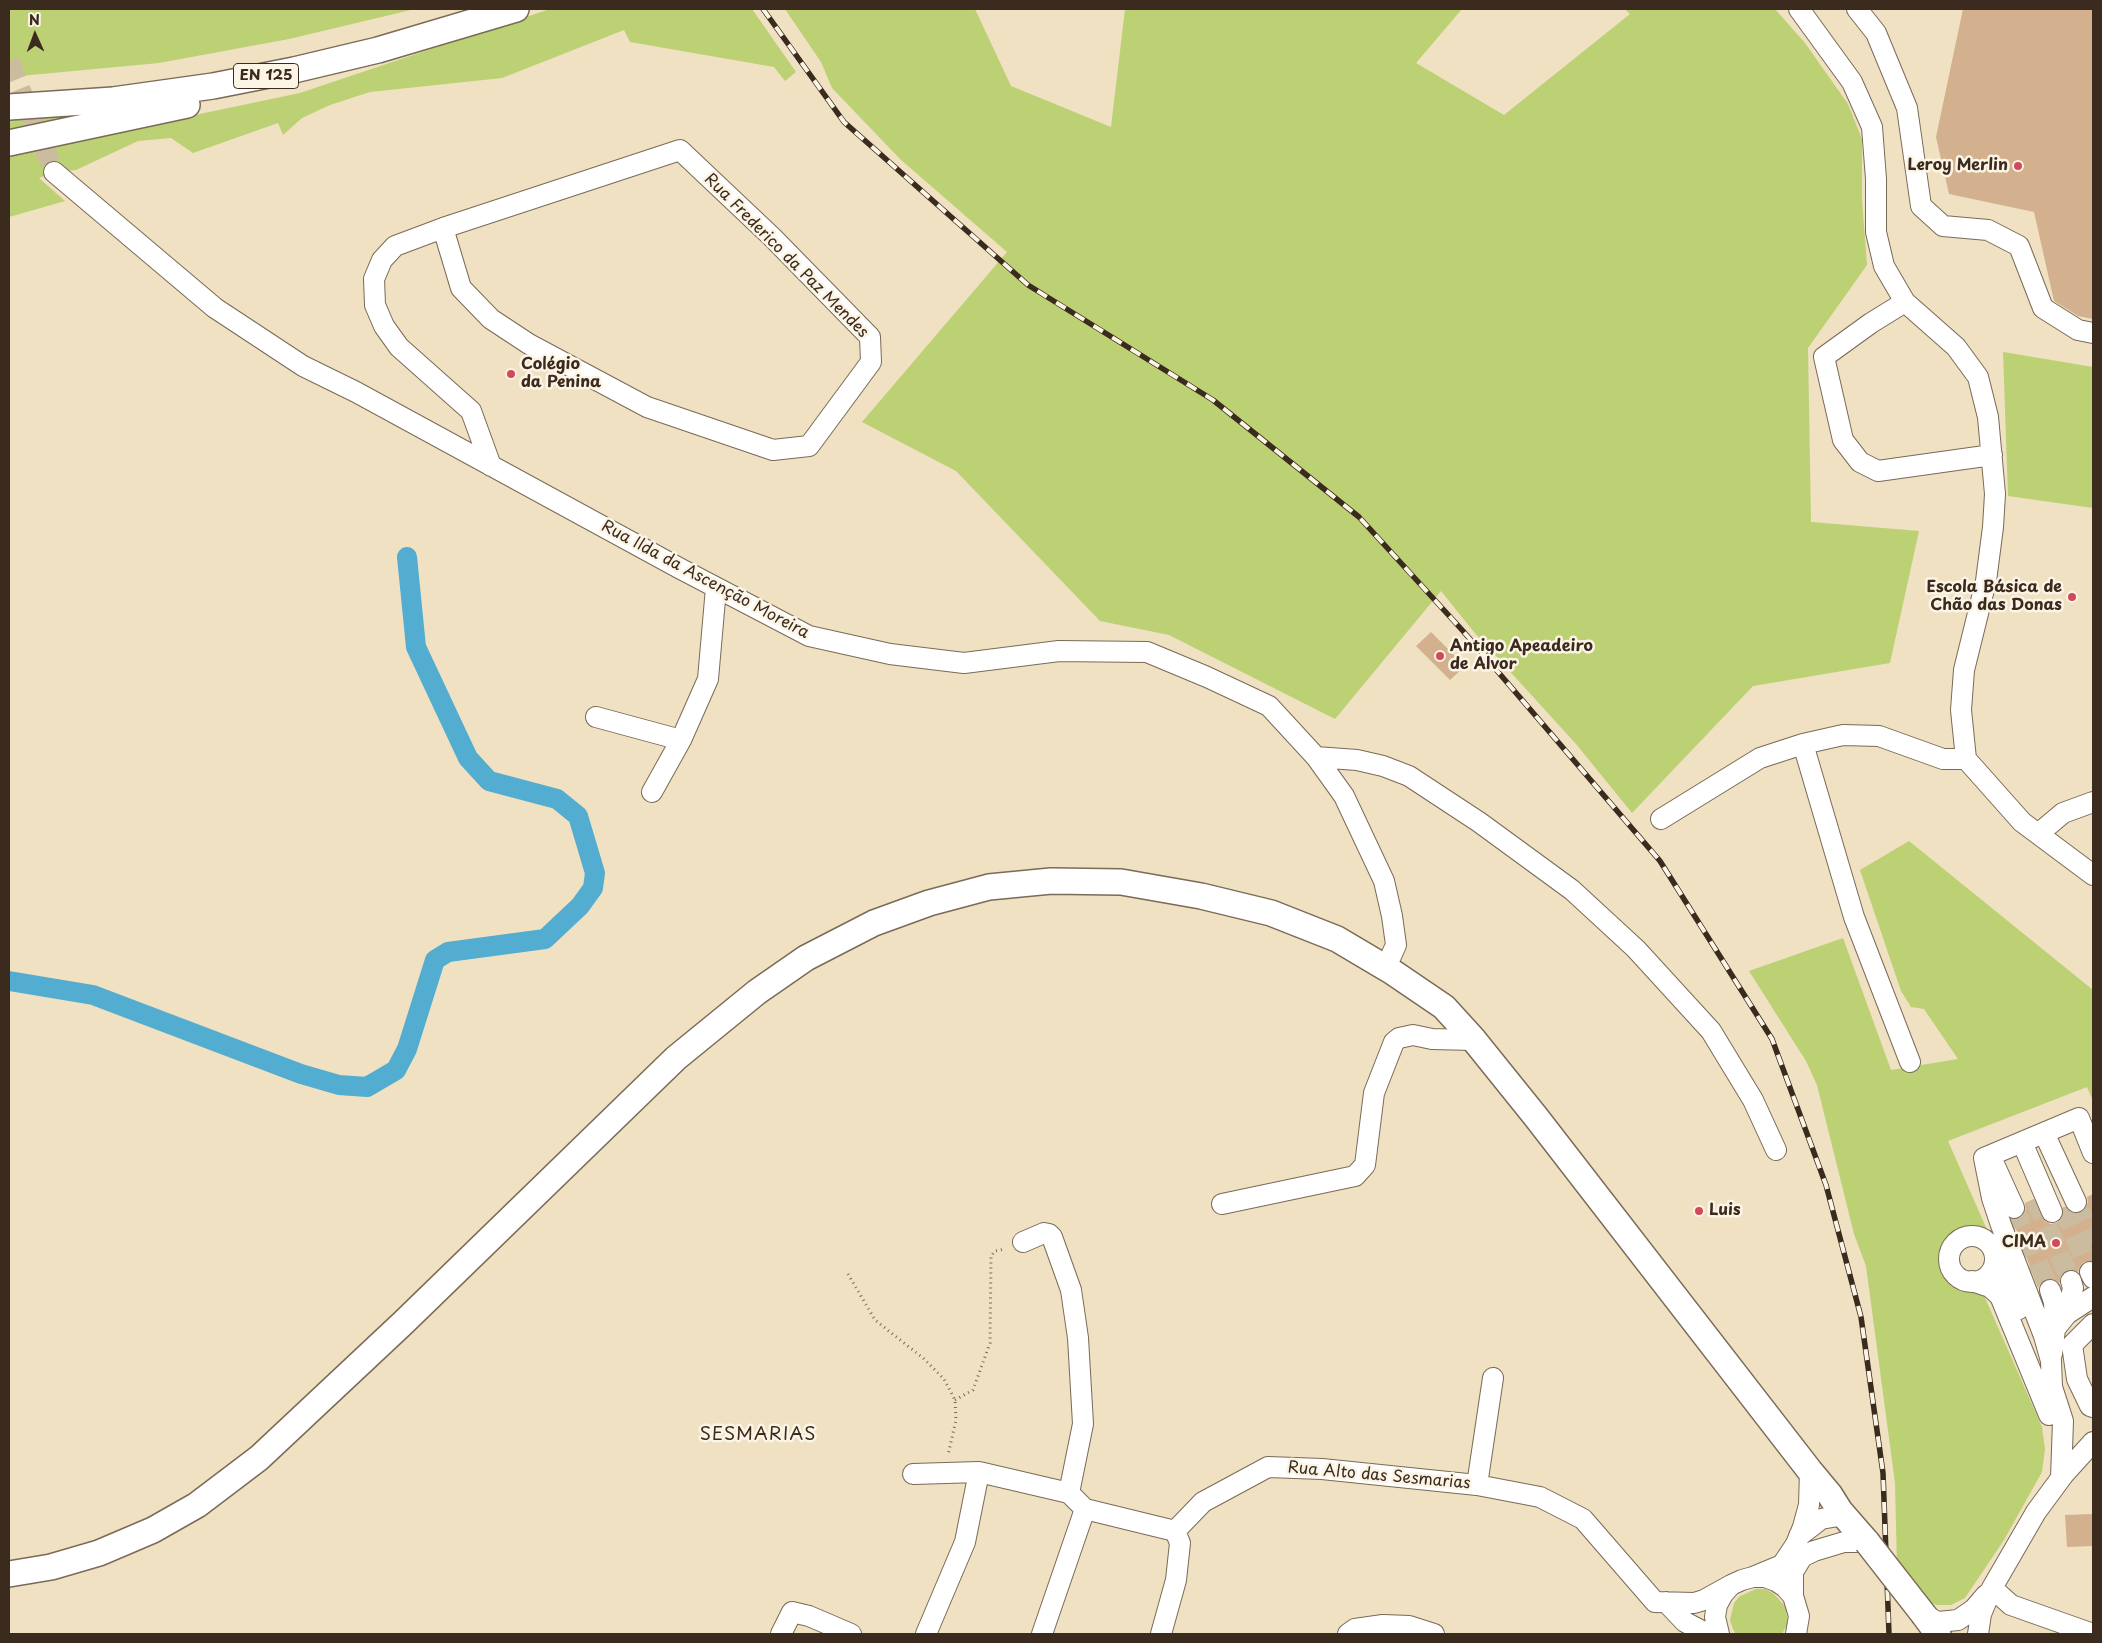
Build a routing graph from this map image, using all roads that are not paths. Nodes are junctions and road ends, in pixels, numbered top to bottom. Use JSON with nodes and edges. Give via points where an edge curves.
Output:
{"nodes":[{"id":1,"x":516,"y":9,"type":"edge"},
{"id":2,"x":1799,"y":9,"type":"edge"},
{"id":3,"x":1856,"y":9,"type":"edge"},
{"id":4,"x":473,"y":15,"type":"edge"},
{"id":5,"x":10,"y":95,"type":"edge"},
{"id":6,"x":9,"y":143,"type":"edge"},
{"id":7,"x":54,"y":172,"type":"tunnel mouth"},
{"id":8,"x":443,"y":228,"type":"junction"},
{"id":9,"x":1905,"y":302,"type":"junction"},
{"id":10,"x":2093,"y":333,"type":"edge"},
{"id":11,"x":1992,"y":456,"type":"junction"},
{"id":12,"x":491,"y":466,"type":"junction"},
{"id":13,"x":716,"y":588,"type":"junction"},
{"id":14,"x":596,"y":717,"type":"dead end"},
{"id":15,"x":681,"y":740,"type":"junction"},
{"id":16,"x":1803,"y":744,"type":"junction"},
{"id":17,"x":1316,"y":757,"type":"junction"},
{"id":18,"x":1966,"y":759,"type":"junction"},
{"id":19,"x":652,"y":792,"type":"dead end"},
{"id":20,"x":2093,"y":802,"type":"edge"},
{"id":21,"x":1661,"y":819,"type":"dead end"},
{"id":22,"x":2038,"y":834,"type":"junction"},
{"id":23,"x":2093,"y":876,"type":"edge"},
{"id":24,"x":1386,"y":967,"type":"junction"},
{"id":25,"x":1474,"y":1040,"type":"junction"},
{"id":26,"x":1910,"y":1062,"type":"dead end"},
{"id":27,"x":2017,"y":1144,"type":"junction"},
{"id":28,"x":1776,"y":1150,"type":"dead end"},
{"id":29,"x":2093,"y":1153,"type":"edge"},
{"id":30,"x":2025,"y":1203,"type":"tunnel mouth"},
{"id":31,"x":1222,"y":1204,"type":"dead end"},
{"id":32,"x":1023,"y":1242,"type":"road end"},
{"id":33,"x":1995,"y":1254,"type":"junction"},
{"id":34,"x":1972,"y":1281,"type":"junction"},
{"id":35,"x":2077,"y":1281,"type":"edge"},
{"id":36,"x":2074,"y":1312,"type":"edge"},
{"id":37,"x":2093,"y":1324,"type":"edge"},
{"id":38,"x":2051,"y":1361,"type":"junction"},
{"id":39,"x":1493,"y":1378,"type":"dead end"},
{"id":40,"x":2052,"y":1387,"type":"junction"},
{"id":41,"x":2093,"y":1407,"type":"edge"},
{"id":42,"x":2093,"y":1442,"type":"edge"},
{"id":43,"x":979,"y":1472,"type":"junction"},
{"id":44,"x":1810,"y":1472,"type":"junction"},
{"id":45,"x":913,"y":1474,"type":"dead end"},
{"id":46,"x":2061,"y":1478,"type":"junction"},
{"id":47,"x":1477,"y":1485,"type":"junction"},
{"id":48,"x":1069,"y":1494,"type":"junction"},
{"id":49,"x":1086,"y":1509,"type":"junction"},
{"id":50,"x":1844,"y":1515,"type":"junction"},
{"id":51,"x":1175,"y":1531,"type":"junction"},
{"id":52,"x":1799,"y":1536,"type":"junction"},
{"id":53,"x":1867,"y":1542,"type":"junction"},
{"id":54,"x":1814,"y":1551,"type":"junction"},
{"id":55,"x":9,"y":1574,"type":"edge"},
{"id":56,"x":1753,"y":1577,"type":"junction"},
{"id":57,"x":1731,"y":1585,"type":"junction"},
{"id":58,"x":1992,"y":1588,"type":"junction"},
{"id":59,"x":1792,"y":1596,"type":"junction"},
{"id":60,"x":1666,"y":1602,"type":"junction"},
{"id":61,"x":1974,"y":1609,"type":"junction"},
{"id":62,"x":1931,"y":1625,"type":"edge"},
{"id":63,"x":1797,"y":1632,"type":"edge"},
{"id":64,"x":781,"y":1634,"type":"edge"},
{"id":65,"x":851,"y":1634,"type":"edge"},
{"id":66,"x":926,"y":1634,"type":"edge"},
{"id":67,"x":1042,"y":1634,"type":"edge"},
{"id":68,"x":1161,"y":1634,"type":"edge"},
{"id":69,"x":1348,"y":1634,"type":"edge"},
{"id":70,"x":1434,"y":1634,"type":"edge"},
{"id":71,"x":1719,"y":1634,"type":"edge"},
{"id":72,"x":1958,"y":1634,"type":"edge"},
{"id":73,"x":1978,"y":1634,"type":"edge"},
{"id":74,"x":2093,"y":1634,"type":"edge"}],
"edges":[{"from":1,"to":4,"type":"main road","number":"EN 125"},
{"from":2,"to":9,"type":"street","via":[[1852,82],[1872,127],[1876,232],[1884,266]]},
{"from":3,"to":10,"type":"street","via":[[1876,33],[1907,108],[1921,206],[1943,226],[1988,230],[2019,246],[2043,308],[2078,330]]},
{"from":4,"to":5,"type":"main road","number":"EN 125","via":[[424,22],[217,69]]},
{"from":4,"to":6,"type":"main road","via":[[412,48],[326,75]]},
{"from":7,"to":12,"type":"street","name":"Rua Ilda da Ascenção Moreira","via":[[215,308],[304,366]]},
{"from":8,"to":8,"type":"street","name":"Rua Frederico da Paz Mendes","via":[[680,150],[772,237],[870,337],[871,362],[809,446],[774,450],[647,406],[529,344],[491,319],[461,288]]},
{"from":8,"to":12,"type":"street","name":"Rua Frederico da Paz Mendes","via":[[395,246],[382,260],[374,279],[375,305],[384,326],[400,347],[470,411]]},
{"from":9,"to":11,"type":"street","via":[[1956,347],[1978,377],[1988,417]]},
{"from":9,"to":11,"type":"street","via":[[1871,322],[1824,357],[1843,440],[1860,462],[1878,471]]},
{"from":11,"to":18,"type":"street","via":[[1995,494],[1986,581],[1964,670],[1961,710]]},
{"from":12,"to":13,"type":"street","name":"Rua Ilda da Ascenção Moreira"},
{"from":13,"to":15,"type":"street","via":[[708,679]]},
{"from":13,"to":17,"type":"street","name":"Rua Ilda da Ascenção Moreira","via":[[809,636],[890,654],[964,663],[1059,651],[1147,652],[1269,706]]},
{"from":14,"to":15,"type":"street"},
{"from":15,"to":19,"type":"street"},
{"from":16,"to":18,"type":"street","via":[[1843,735],[1879,736],[1943,758]]},
{"from":16,"to":21,"type":"street","via":[[1760,758]]},
{"from":16,"to":26,"type":"street","via":[[1854,917]]},
{"from":17,"to":24,"type":"street","name":"Rua Ilda da Ascenção Moreira","via":[[1344,796],[1384,881],[1396,945]]},
{"from":17,"to":28,"type":"street","via":[[1356,760],[1408,776],[1479,822],[1572,890],[1636,949],[1711,1031],[1754,1100]]},
{"from":18,"to":22,"type":"street","via":[[2022,822]]},
{"from":20,"to":22,"type":"street","via":[[2063,814]]},
{"from":22,"to":23,"type":"street"},
{"from":24,"to":25,"type":"main road","via":[[1444,1007]]},
{"from":24,"to":55,"type":"main road","via":[[1337,939],[1271,913],[1121,882],[1051,881],[989,887],[929,903],[874,923],[797,964],[676,1058],[266,1451],[197,1505],[152,1530],[99,1553],[51,1567]]},
{"from":25,"to":31,"type":"street","via":[[1413,1035],[1394,1042],[1374,1093],[1365,1166],[1355,1176]]},
{"from":25,"to":44,"type":"main road"},
{"from":27,"to":27,"type":"street","via":[[2063,1207]]},
{"from":27,"to":29,"type":"street","via":[[2079,1118]]},
{"from":27,"to":30,"type":"street"},
{"from":27,"to":38,"type":"street","via":[[1984,1158],[1992,1198]]},
{"from":32,"to":48,"type":"street","via":[[1044,1233],[1052,1237],[1071,1290],[1078,1338],[1082,1424]]},
{"from":33,"to":34,"type":"street","via":[[1992,1270],[1980,1280]]},
{"from":33,"to":34,"type":"street","via":[[1989,1243],[1975,1236],[1962,1238],[1956,1243],[1951,1250],[1952,1269],[1964,1280]]},
{"from":33,"to":40,"type":"street"},
{"from":34,"to":46,"type":"street","via":[[1990,1286],[2000,1296],[2054,1426]]},
{"from":35,"to":36,"type":"street"},
{"from":35,"to":36,"type":"street"},
{"from":36,"to":38,"type":"street"},
{"from":37,"to":41,"type":"street","via":[[2072,1345],[2077,1379]]},
{"from":38,"to":40,"type":"street"},
{"from":39,"to":47,"type":"street"},
{"from":40,"to":46,"type":"street","via":[[2063,1421]]},
{"from":42,"to":46,"type":"street"},
{"from":43,"to":45,"type":"street"},
{"from":43,"to":48,"type":"street"},
{"from":43,"to":66,"type":"street","via":[[965,1542]]},
{"from":44,"to":50,"type":"main road"},
{"from":44,"to":52,"type":"street","via":[[1808,1505]]},
{"from":46,"to":58,"type":"street","via":[[2036,1512]]},
{"from":47,"to":51,"type":"street","name":"Rua Alto das Sesmarias","via":[[1322,1469],[1268,1467],[1203,1502]]},
{"from":47,"to":60,"type":"street","name":"Rua Alto das Sesmarias","via":[[1540,1498],[1583,1519],[1655,1602]]},
{"from":48,"to":49,"type":"street"},
{"from":49,"to":51,"type":"street"},
{"from":49,"to":67,"type":"street"},
{"from":50,"to":52,"type":"street","via":[[1821,1519]]},
{"from":50,"to":53,"type":"main road"},
{"from":50,"to":54,"type":"street"},
{"from":51,"to":68,"type":"street","via":[[1180,1543],[1176,1580]]},
{"from":52,"to":56,"type":"street","via":[[1782,1565]]},
{"from":53,"to":54,"type":"street","via":[[1851,1541]]},
{"from":53,"to":62,"type":"main road","bridge":true},
{"from":54,"to":59,"type":"street","via":[[1799,1560],[1793,1572]]},
{"from":56,"to":57,"type":"street","name":"Rua Alto das Sesmarias"},
{"from":56,"to":59,"type":"street","via":[[1776,1581]]},
{"from":57,"to":60,"type":"street","name":"Rua Alto das Sesmarias","via":[[1694,1603]]},
{"from":57,"to":71,"type":"street","via":[[1717,1605],[1715,1617]]},
{"from":58,"to":61,"type":"street"},
{"from":58,"to":73,"type":"street","via":[[1981,1614]]},
{"from":58,"to":74,"type":"street","via":[[2011,1605]]},
{"from":59,"to":63,"type":"street","via":[[1797,1606]]},
{"from":60,"to":71,"type":"street","name":"Rua Alto das Sesmarias","via":[[1685,1622],[1702,1631]]},
{"from":61,"to":62,"type":"street","via":[[1958,1620]]},
{"from":61,"to":72,"type":"street"},
{"from":64,"to":65,"type":"street","via":[[792,1612]]},
{"from":69,"to":70,"type":"street","via":[[1356,1629],[1383,1625],[1409,1626]]}]}
